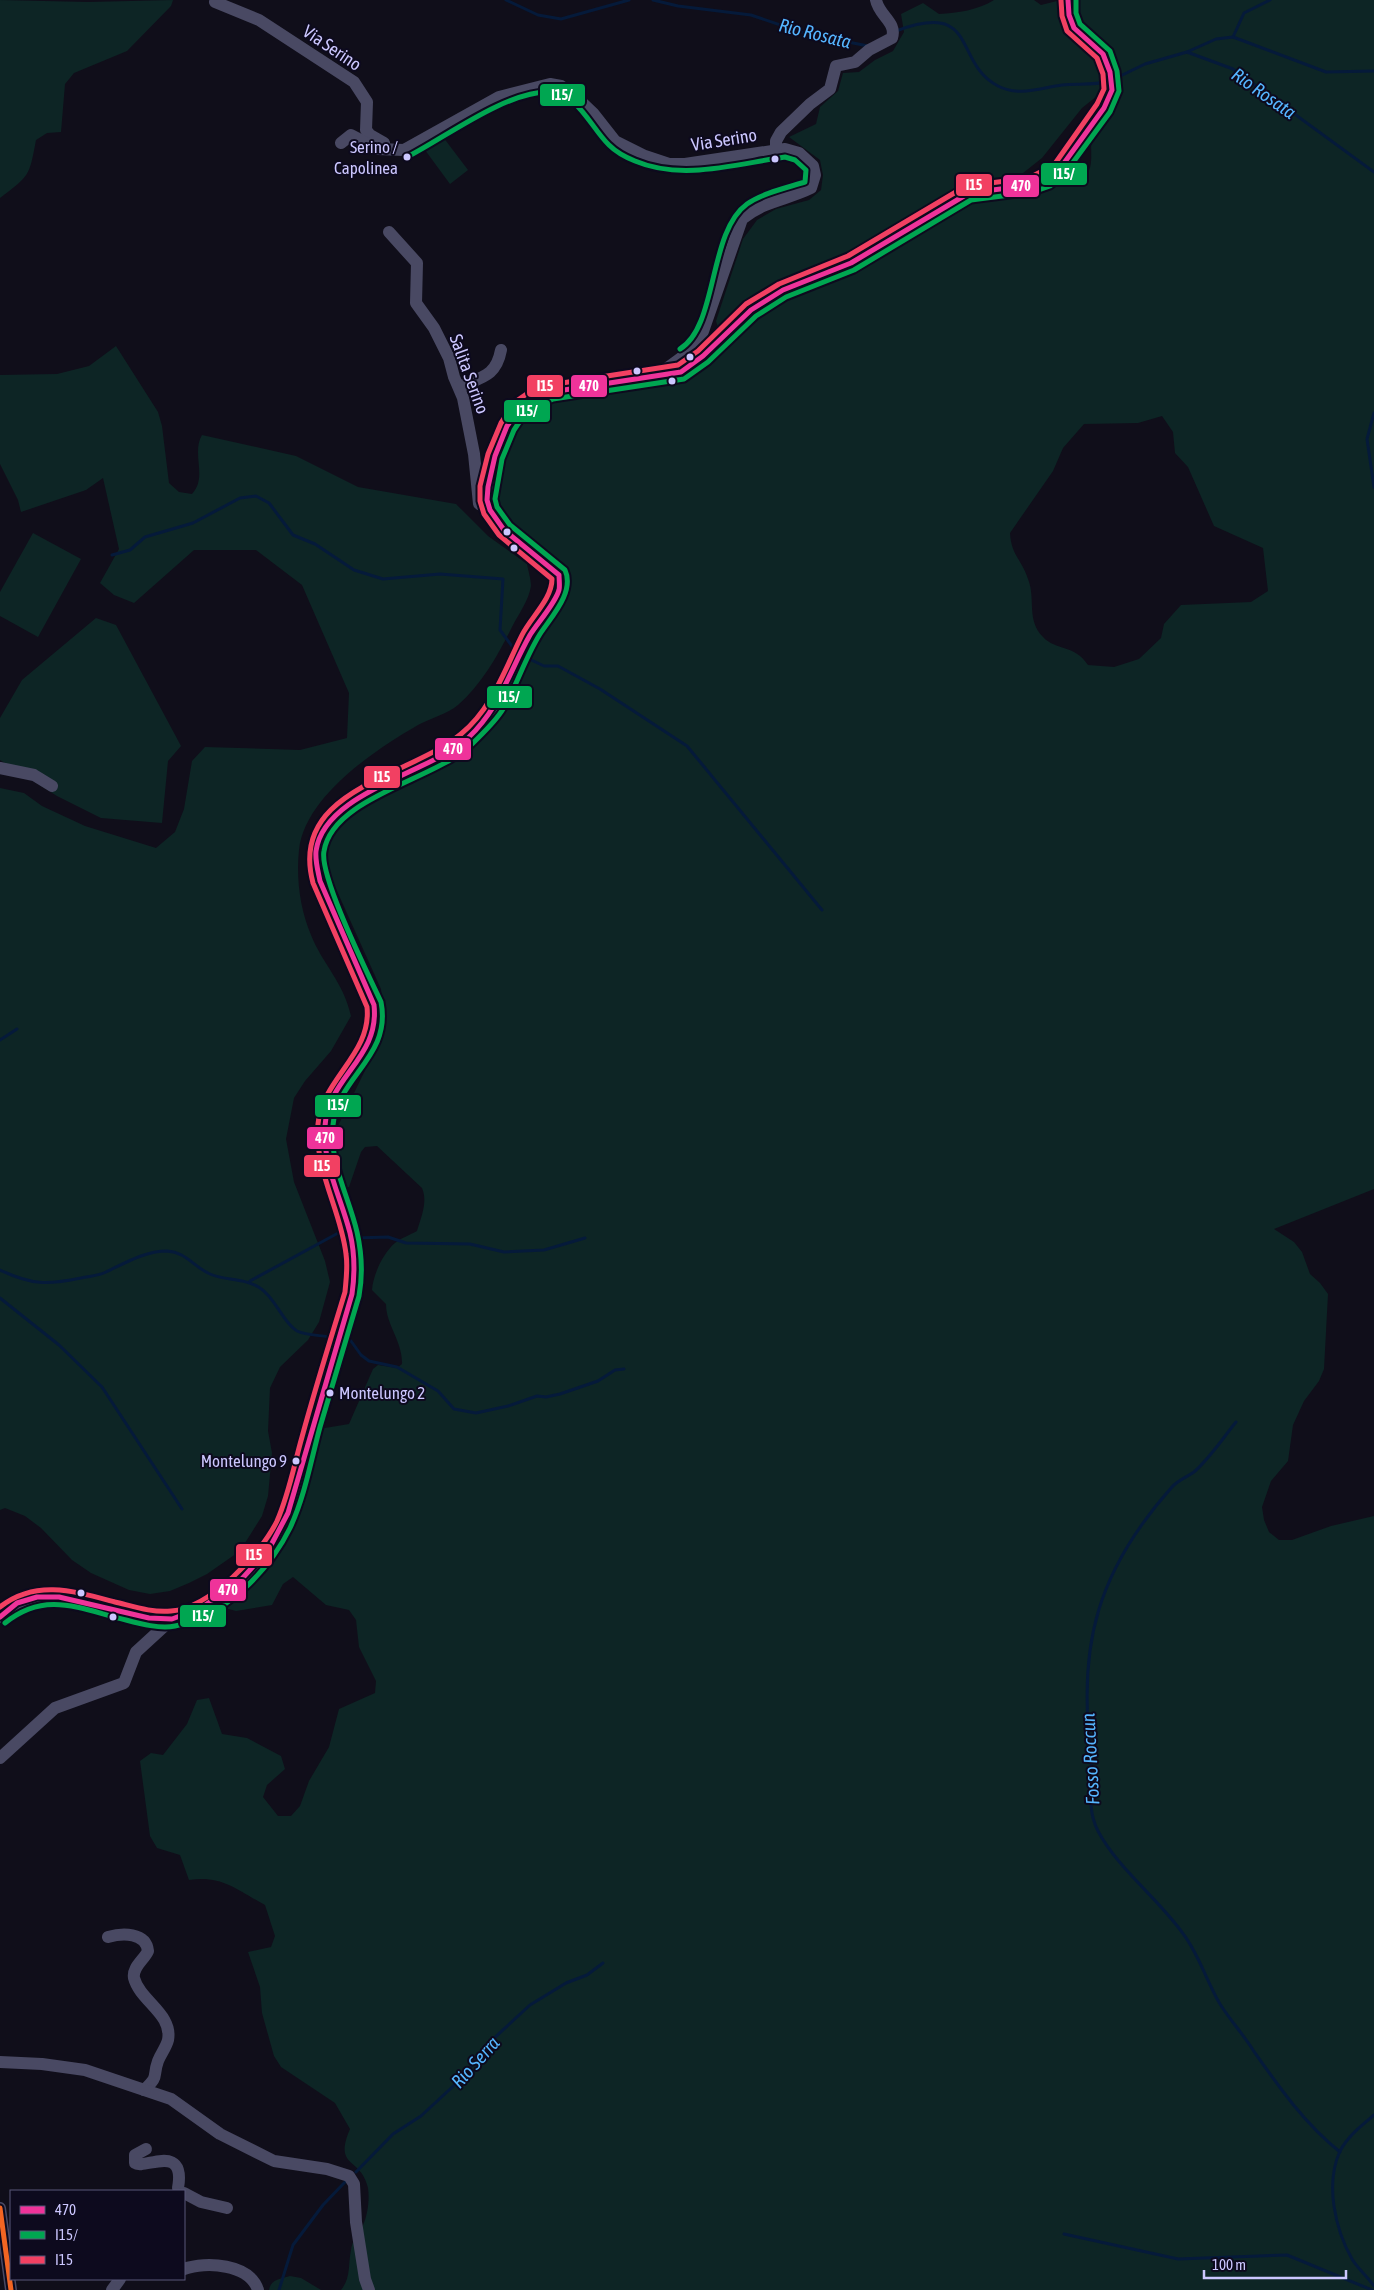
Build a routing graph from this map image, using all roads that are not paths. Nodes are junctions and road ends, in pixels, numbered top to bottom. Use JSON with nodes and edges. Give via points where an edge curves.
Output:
{"nodes":[{"id":1,"x":876,"y":0,"type":"edge"},
{"id":2,"x":1068,"y":0,"type":"edge"},
{"id":3,"x":215,"y":2,"type":"dead end"},
{"id":4,"x":341,"y":143,"type":"dead end"},
{"id":5,"x":394,"y":149,"type":"junction"},
{"id":6,"x":776,"y":149,"type":"junction"},
{"id":7,"x":389,"y":232,"type":"dead end"},
{"id":8,"x":501,"y":350,"type":"dead end"},
{"id":9,"x":658,"y":375,"type":"junction"},
{"id":10,"x":459,"y":387,"type":"junction"},
{"id":11,"x":489,"y":509,"type":"junction"},
{"id":12,"x":0,"y":768,"type":"edge"},
{"id":13,"x":52,"y":786,"type":"dead end"},
{"id":14,"x":0,"y":1618,"type":"edge"},
{"id":15,"x":172,"y":1619,"type":"junction"},
{"id":16,"x":0,"y":1758,"type":"edge"},
{"id":17,"x":108,"y":1937,"type":"dead end"},
{"id":18,"x":0,"y":2062,"type":"edge"},
{"id":19,"x":144,"y":2090,"type":"junction"},
{"id":20,"x":146,"y":2150,"type":"dead end"},
{"id":21,"x":191,"y":2175,"type":"dead end"},
{"id":22,"x":180,"y":2190,"type":"edge"},
{"id":23,"x":180,"y":2190,"type":"edge"},
{"id":24,"x":185,"y":2194,"type":"edge"},
{"id":25,"x":0,"y":2208,"type":"edge"},
{"id":26,"x":227,"y":2208,"type":"dead end"},
{"id":27,"x":185,"y":2269,"type":"edge"},
{"id":28,"x":11,"y":2290,"type":"edge"},
{"id":29,"x":258,"y":2290,"type":"edge"},
{"id":30,"x":369,"y":2290,"type":"edge"}],
"edges":[{"from":1,"to":6,"type":"street","via":[[882,14],[893,25],[892,38],[855,62],[836,66],[830,89],[781,132]]},
{"from":2,"to":9,"type":"street","via":[[1074,28],[1103,54],[1112,90],[1104,108],[1059,170],[1031,185],[984,190],[957,198],[851,263],[763,302],[698,362],[681,372]]},
{"from":3,"to":5,"type":"street","name":"Via Serino","via":[[259,20],[354,82],[367,102],[366,130]]},
{"from":4,"to":5,"type":"street","name":"Via Serino","via":[[351,135],[378,148]]},
{"from":5,"to":6,"type":"street","name":"Via Serino","via":[[404,150],[499,97],[550,84],[574,94],[616,141],[641,155],[669,164]]},
{"from":6,"to":9,"type":"street","name":"Via Serino","via":[[793,151],[805,157],[813,166],[814,182],[804,192],[772,201],[742,218],[701,337],[694,349]]},
{"from":7,"to":10,"type":"street","name":"Salita Serino","via":[[417,263],[416,304],[450,358]]},
{"from":8,"to":10,"type":"street","via":[[498,364],[487,376]]},
{"from":9,"to":11,"type":"street","via":[[551,392],[533,398],[520,408],[510,419],[498,447],[488,486]]},
{"from":10,"to":11,"type":"street","name":"Salita Serino","via":[[468,416],[477,496],[479,504]]},
{"from":11,"to":15,"type":"street","name":"Salita Serino","via":[[509,536],[559,576],[559,590],[530,636],[496,706],[485,721],[451,750],[348,805],[318,843],[315,860],[320,881],[377,1016],[374,1035],[332,1097],[325,1125],[329,1168],[353,1246],[356,1266],[352,1294],[288,1515],[277,1536],[261,1560],[217,1601]]},
{"from":12,"to":13,"type":"street","via":[[34,775]]},
{"from":14,"to":15,"type":"street","via":[[15,1604],[44,1596]]},
{"from":15,"to":16,"type":"street","via":[[136,1652],[124,1683],[55,1708]]},
{"from":17,"to":19,"type":"street","via":[[131,1935],[145,1942],[148,1951],[135,1969],[134,1977],[144,1998],[168,2028],[168,2039],[158,2061],[155,2080]]},
{"from":18,"to":19,"type":"street","via":[[70,2067]]},
{"from":19,"to":30,"type":"street","via":[[171,2099],[220,2134],[274,2161],[327,2169],[349,2176],[354,2184],[356,2222]]},
{"from":20,"to":22,"type":"street","via":[[135,2155],[135,2163],[171,2162],[179,2173]]},
{"from":21,"to":23,"type":"street","via":[[184,2177]]},
{"from":24,"to":26,"type":"street","via":[[201,2202]]},
{"from":25,"to":28,"type":"street"},
{"from":27,"to":29,"type":"street","via":[[210,2264],[228,2268],[252,2278]]}]}
